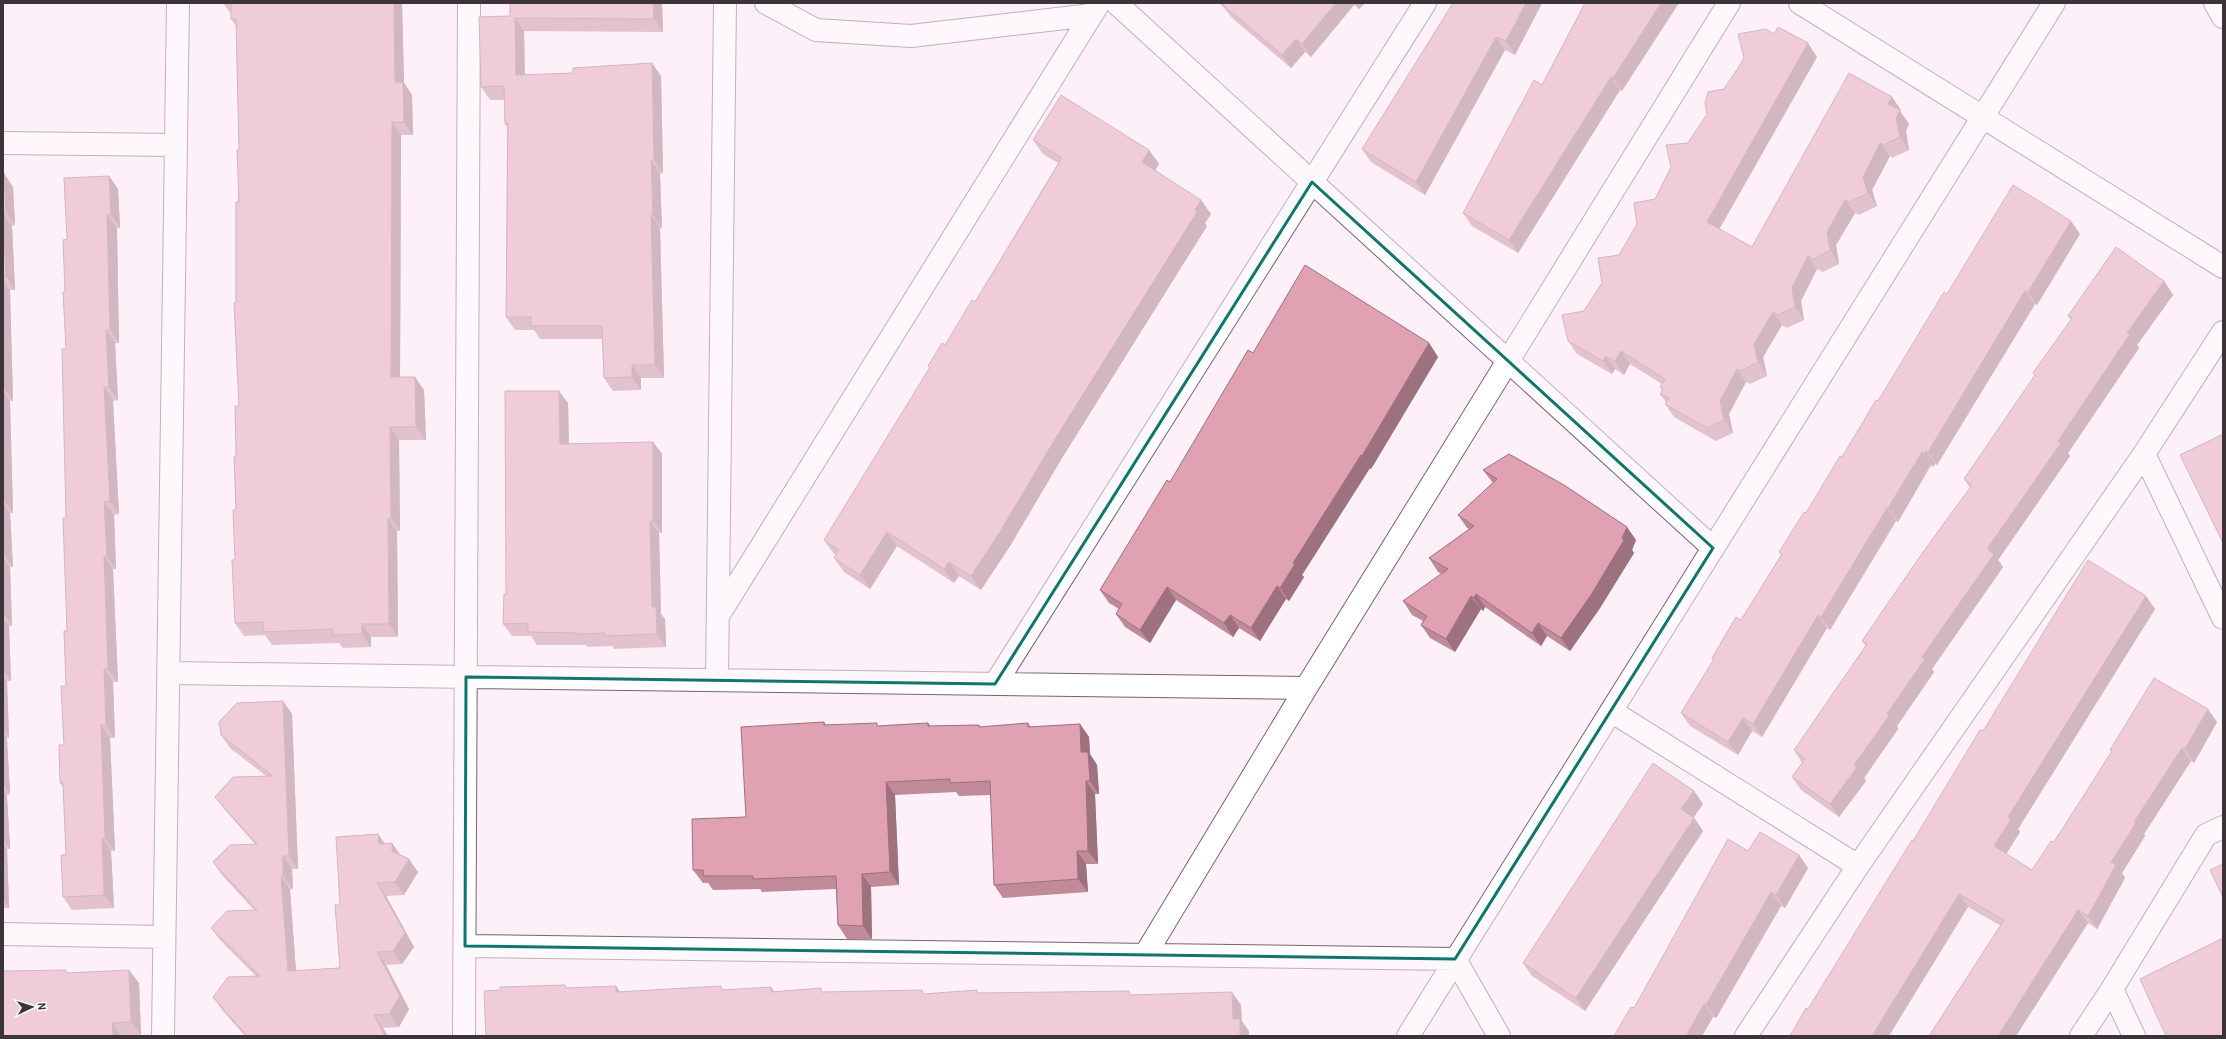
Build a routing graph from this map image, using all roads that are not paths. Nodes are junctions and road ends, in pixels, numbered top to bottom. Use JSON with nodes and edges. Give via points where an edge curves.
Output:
{"nodes":[{"id":1,"x":178,"y":3,"type":"edge"},
{"id":2,"x":470,"y":3,"type":"edge"},
{"id":3,"x":725,"y":3,"type":"edge"},
{"id":4,"x":766,"y":3,"type":"edge"},
{"id":5,"x":1116,"y":3,"type":"edge"},
{"id":6,"x":1425,"y":3,"type":"edge"},
{"id":7,"x":1729,"y":3,"type":"edge"},
{"id":8,"x":1800,"y":3,"type":"edge"},
{"id":9,"x":2054,"y":3,"type":"edge"},
{"id":10,"x":2215,"y":3,"type":"edge"},
{"id":11,"x":1095,"y":9,"type":"edge"},
{"id":12,"x":2223,"y":17,"type":"edge"},
{"id":13,"x":1983,"y":117,"type":"junction"},
{"id":14,"x":3,"y":143,"type":"edge"},
{"id":15,"x":176,"y":145,"type":"junction"},
{"id":16,"x":1312,"y":182,"type":"junction"},
{"id":17,"x":2223,"y":267,"type":"edge"},
{"id":18,"x":2223,"y":332,"type":"edge"},
{"id":19,"x":1508,"y":361,"type":"junction"},
{"id":20,"x":2144,"y":454,"type":"junction"},
{"id":21,"x":1713,"y":548,"type":"junction"},
{"id":22,"x":718,"y":616,"type":"junction"},
{"id":23,"x":2223,"y":618,"type":"edge"},
{"id":24,"x":168,"y":673,"type":"junction"},
{"id":25,"x":466,"y":677,"type":"junction"},
{"id":26,"x":717,"y":680,"type":"junction"},
{"id":27,"x":995,"y":684,"type":"junction"},
{"id":28,"x":1306,"y":688,"type":"junction"},
{"id":29,"x":1611,"y":712,"type":"junction"},
{"id":30,"x":2223,"y":827,"type":"edge"},
{"id":31,"x":1858,"y":866,"type":"junction"},
{"id":32,"x":3,"y":934,"type":"edge"},
{"id":33,"x":164,"y":937,"type":"junction"},
{"id":34,"x":465,"y":946,"type":"junction"},
{"id":35,"x":1145,"y":955,"type":"junction"},
{"id":36,"x":1455,"y":959,"type":"junction"},
{"id":37,"x":2112,"y":990,"type":"junction"},
{"id":38,"x":163,"y":1036,"type":"edge"},
{"id":39,"x":464,"y":1036,"type":"edge"},
{"id":40,"x":1408,"y":1036,"type":"edge"},
{"id":41,"x":1499,"y":1036,"type":"edge"},
{"id":42,"x":1746,"y":1036,"type":"edge"},
{"id":43,"x":2081,"y":1036,"type":"edge"},
{"id":44,"x":2134,"y":1036,"type":"edge"}],
"edges":[{"from":1,"to":15,"type":"street"},
{"from":2,"to":25,"type":"street"},
{"from":3,"to":22,"type":"street"},
{"from":4,"to":11,"type":"street","via":[[816,30],[911,36]]},
{"from":5,"to":16,"type":"street"},
{"from":6,"to":16,"type":"street"},
{"from":7,"to":19,"type":"street"},
{"from":8,"to":13,"type":"street"},
{"from":9,"to":13,"type":"street"},
{"from":10,"to":12,"type":"street"},
{"from":11,"to":22,"type":"street"},
{"from":13,"to":17,"type":"street"},
{"from":13,"to":21,"type":"street"},
{"from":14,"to":15,"type":"street"},
{"from":15,"to":24,"type":"street"},
{"from":16,"to":19,"type":"street"},
{"from":16,"to":27,"type":"street"},
{"from":18,"to":20,"type":"street"},
{"from":19,"to":21,"type":"street"},
{"from":19,"to":28,"type":"street"},
{"from":20,"to":23,"type":"street"},
{"from":20,"to":31,"type":"street"},
{"from":21,"to":29,"type":"street"},
{"from":22,"to":26,"type":"street"},
{"from":24,"to":25,"type":"street"},
{"from":24,"to":33,"type":"street"},
{"from":25,"to":26,"type":"street"},
{"from":25,"to":34,"type":"street"},
{"from":26,"to":27,"type":"street"},
{"from":27,"to":28,"type":"street"},
{"from":28,"to":35,"type":"street"},
{"from":29,"to":31,"type":"street"},
{"from":29,"to":36,"type":"street"},
{"from":30,"to":37,"type":"street","via":[[2206,835]]},
{"from":31,"to":42,"type":"street"},
{"from":32,"to":33,"type":"street"},
{"from":33,"to":38,"type":"street"},
{"from":34,"to":35,"type":"street"},
{"from":34,"to":39,"type":"street"},
{"from":35,"to":36,"type":"street"},
{"from":36,"to":40,"type":"street"},
{"from":36,"to":41,"type":"street"},
{"from":37,"to":43,"type":"street"},
{"from":37,"to":44,"type":"street"}]}
